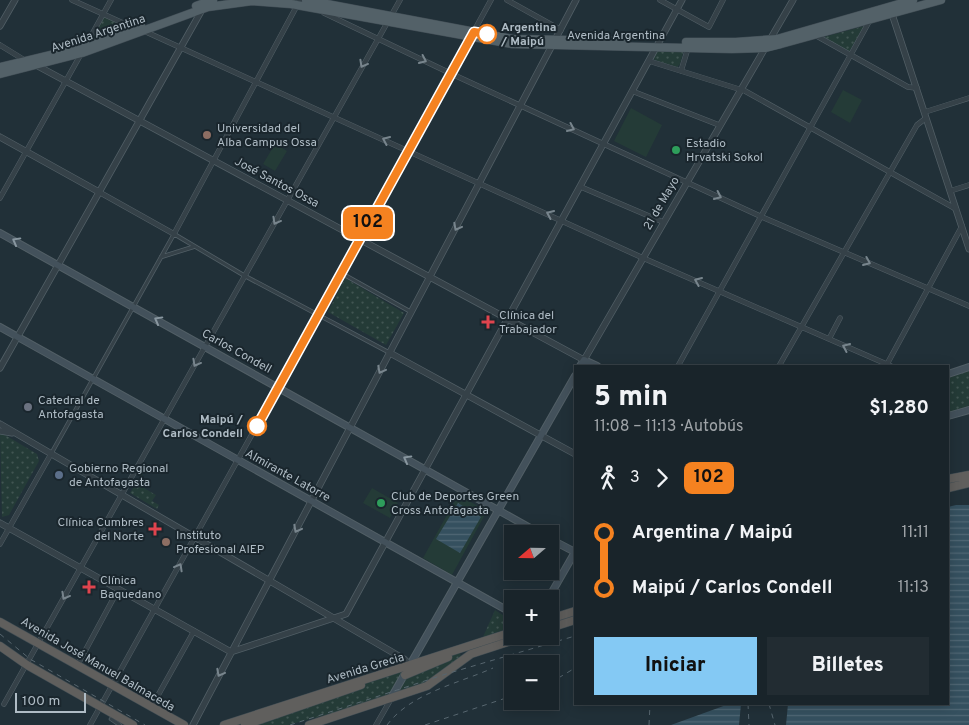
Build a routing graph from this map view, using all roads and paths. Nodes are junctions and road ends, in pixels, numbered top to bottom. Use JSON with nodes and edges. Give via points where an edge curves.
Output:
{"nodes":[{"id":1,"x":15,"y":0,"type":"edge"},
{"id":2,"x":72,"y":0,"type":"edge"},
{"id":3,"x":111,"y":0,"type":"edge"},
{"id":4,"x":306,"y":0,"type":"edge"},
{"id":5,"x":400,"y":0,"type":"edge"},
{"id":6,"x":491,"y":0,"type":"edge"},
{"id":7,"x":507,"y":0,"type":"edge"},
{"id":8,"x":576,"y":0,"type":"edge"},
{"id":9,"x":660,"y":0,"type":"edge"},
{"id":10,"x":682,"y":0,"type":"edge"},
{"id":11,"x":723,"y":0,"type":"edge"},
{"id":12,"x":793,"y":0,"type":"edge"},
{"id":13,"x":913,"y":0,"type":"edge"},
{"id":14,"x":941,"y":0,"type":"edge"},
{"id":15,"x":208,"y":3,"type":"edge"},
{"id":16,"x":299,"y":3,"type":"edge"},
{"id":17,"x":316,"y":9,"type":"junction"},
{"id":18,"x":677,"y":9,"type":"junction"},
{"id":19,"x":891,"y":10,"type":"junction"},
{"id":20,"x":103,"y":15,"type":"junction"},
{"id":21,"x":389,"y":19,"type":"junction"},
{"id":22,"x":870,"y":20,"type":"junction"},
{"id":23,"x":0,"y":26,"type":"edge"},
{"id":24,"x":139,"y":30,"type":"junction"},
{"id":25,"x":561,"y":30,"type":"junction"},
{"id":26,"x":472,"y":35,"type":"junction"},
{"id":27,"x":815,"y":35,"type":"junction"},
{"id":28,"x":725,"y":36,"type":"dead end"},
{"id":29,"x":377,"y":39,"type":"junction"},
{"id":30,"x":769,"y":40,"type":"junction"},
{"id":31,"x":736,"y":42,"type":"junction"},
{"id":32,"x":554,"y":43,"type":"junction"},
{"id":33,"x":658,"y":44,"type":"junction"},
{"id":34,"x":0,"y":45,"type":"edge"},
{"id":35,"x":86,"y":46,"type":"junction"},
{"id":36,"x":688,"y":47,"type":"junction"},
{"id":37,"x":181,"y":48,"type":"junction"},
{"id":38,"x":765,"y":48,"type":"junction"},
{"id":39,"x":82,"y":53,"type":"junction"},
{"id":40,"x":851,"y":56,"type":"junction"},
{"id":41,"x":27,"y":61,"type":"junction"},
{"id":42,"x":649,"y":61,"type":"junction"},
{"id":43,"x":35,"y":64,"type":"junction"},
{"id":44,"x":0,"y":67,"type":"edge"},
{"id":45,"x":681,"y":70,"type":"junction"},
{"id":46,"x":0,"y":74,"type":"edge"},
{"id":47,"x":450,"y":74,"type":"junction"},
{"id":48,"x":66,"y":81,"type":"junction"},
{"id":49,"x":256,"y":82,"type":"junction"},
{"id":50,"x":917,"y":88,"type":"junction"},
{"id":51,"x":740,"y":89,"type":"junction"},
{"id":52,"x":632,"y":91,"type":"junction"},
{"id":53,"x":969,"y":98,"type":"edge"},
{"id":54,"x":521,"y":106,"type":"junction"},
{"id":55,"x":925,"y":115,"type":"junction"},
{"id":56,"x":334,"y":117,"type":"junction"},
{"id":57,"x":140,"y":120,"type":"junction"},
{"id":58,"x":719,"y":125,"type":"junction"},
{"id":59,"x":811,"y":128,"type":"junction"},
{"id":60,"x":0,"y":137,"type":"edge"},
{"id":61,"x":604,"y":143,"type":"junction"},
{"id":62,"x":408,"y":150,"type":"junction"},
{"id":63,"x":26,"y":152,"type":"junction"},
{"id":64,"x":214,"y":160,"type":"junction"},
{"id":65,"x":889,"y":174,"type":"junction"},
{"id":66,"x":686,"y":181,"type":"junction"},
{"id":67,"x":480,"y":184,"type":"junction"},
{"id":68,"x":969,"y":185,"type":"edge"},
{"id":69,"x":581,"y":187,"type":"junction"},
{"id":70,"x":950,"y":191,"type":"junction"},
{"id":71,"x":99,"y":192,"type":"junction"},
{"id":72,"x":0,"y":198,"type":"edge"},
{"id":73,"x":287,"y":200,"type":"junction"},
{"id":74,"x":956,"y":209,"type":"junction"},
{"id":75,"x":762,"y":217,"type":"junction"},
{"id":76,"x":563,"y":220,"type":"junction"},
{"id":77,"x":663,"y":222,"type":"junction"},
{"id":78,"x":962,"y":226,"type":"junction"},
{"id":79,"x":0,"y":232,"type":"edge"},
{"id":80,"x":174,"y":234,"type":"junction"},
{"id":81,"x":360,"y":239,"type":"junction"},
{"id":82,"x":193,"y":247,"type":"junction"},
{"id":83,"x":969,"y":249,"type":"edge"},
{"id":84,"x":844,"y":253,"type":"junction"},
{"id":85,"x":161,"y":257,"type":"junction"},
{"id":86,"x":642,"y":258,"type":"junction"},
{"id":87,"x":58,"y":265,"type":"junction"},
{"id":88,"x":341,"y":273,"type":"junction"},
{"id":89,"x":245,"y":276,"type":"junction"},
{"id":90,"x":430,"y":277,"type":"junction"},
{"id":91,"x":928,"y":288,"type":"junction"},
{"id":92,"x":720,"y":290,"type":"junction"},
{"id":93,"x":969,"y":306,"type":"edge"},
{"id":94,"x":133,"y":307,"type":"junction"},
{"id":95,"x":412,"y":312,"type":"junction"},
{"id":96,"x":319,"y":314,"type":"junction"},
{"id":97,"x":840,"y":318,"type":"dead end"},
{"id":98,"x":508,"y":319,"type":"junction"},
{"id":99,"x":0,"y":327,"type":"edge"},
{"id":100,"x":801,"y":327,"type":"junction"},
{"id":101,"x":17,"y":337,"type":"junction"},
{"id":102,"x":829,"y":339,"type":"junction"},
{"id":103,"x":205,"y":347,"type":"junction"},
{"id":104,"x":390,"y":353,"type":"junction"},
{"id":105,"x":584,"y":360,"type":"junction"},
{"id":106,"x":581,"y":365,"type":"edge"},
{"id":107,"x":594,"y":365,"type":"edge"},
{"id":108,"x":679,"y":365,"type":"edge"},
{"id":109,"x":780,"y":365,"type":"edge"},
{"id":110,"x":886,"y":365,"type":"edge"},
{"id":111,"x":889,"y":365,"type":"edge"},
{"id":112,"x":969,"y":367,"type":"edge"},
{"id":113,"x":0,"y":368,"type":"edge"},
{"id":114,"x":949,"y":374,"type":"edge"},
{"id":115,"x":574,"y":378,"type":"edge"},
{"id":116,"x":93,"y":379,"type":"junction"},
{"id":117,"x":278,"y":387,"type":"junction"},
{"id":118,"x":467,"y":395,"type":"junction"},
{"id":119,"x":969,"y":410,"type":"edge"},
{"id":120,"x":949,"y":416,"type":"edge"},
{"id":121,"x":165,"y":419,"type":"junction"},
{"id":122,"x":0,"y":424,"type":"edge"},
{"id":123,"x":351,"y":428,"type":"junction"},
{"id":124,"x":0,"y":431,"type":"edge"},
{"id":125,"x":16,"y":434,"type":"junction"},
{"id":126,"x":541,"y":436,"type":"junction"},
{"id":127,"x":574,"y":453,"type":"edge"},
{"id":128,"x":51,"y":454,"type":"junction"},
{"id":129,"x":238,"y":460,"type":"junction"},
{"id":130,"x":426,"y":470,"type":"junction"},
{"id":131,"x":969,"y":475,"type":"edge"},
{"id":132,"x":949,"y":479,"type":"edge"},
{"id":133,"x":969,"y":483,"type":"edge"},
{"id":134,"x":949,"y":488,"type":"edge"},
{"id":135,"x":122,"y":496,"type":"junction"},
{"id":136,"x":312,"y":501,"type":"junction"},
{"id":137,"x":499,"y":510,"type":"junction"},
{"id":138,"x":0,"y":523,"type":"edge"},
{"id":139,"x":524,"y":524,"type":"edge"},
{"id":140,"x":9,"y":528,"type":"junction"},
{"id":141,"x":195,"y":538,"type":"junction"},
{"id":142,"x":386,"y":542,"type":"junction"},
{"id":143,"x":0,"y":544,"type":"edge"},
{"id":144,"x":559,"y":544,"type":"edge"},
{"id":145,"x":574,"y":551,"type":"edge"},
{"id":146,"x":574,"y":554,"type":"edge"},
{"id":147,"x":81,"y":569,"type":"junction"},
{"id":148,"x":270,"y":579,"type":"junction"},
{"id":149,"x":457,"y":582,"type":"junction"},
{"id":150,"x":118,"y":590,"type":"junction"},
{"id":151,"x":553,"y":590,"type":"edge"},
{"id":152,"x":504,"y":608,"type":"edge"},
{"id":153,"x":155,"y":610,"type":"junction"},
{"id":154,"x":574,"y":611,"type":"edge"},
{"id":155,"x":559,"y":616,"type":"edge"},
{"id":156,"x":336,"y":618,"type":"junction"},
{"id":157,"x":574,"y":620,"type":"edge"},
{"id":158,"x":0,"y":622,"type":"edge"},
{"id":159,"x":559,"y":625,"type":"edge"},
{"id":160,"x":194,"y":631,"type":"junction"},
{"id":161,"x":504,"y":635,"type":"edge"},
{"id":162,"x":39,"y":643,"type":"junction"},
{"id":163,"x":504,"y":643,"type":"edge"},
{"id":164,"x":0,"y":646,"type":"edge"},
{"id":165,"x":231,"y":652,"type":"junction"},
{"id":166,"x":449,"y":653,"type":"junction"},
{"id":167,"x":78,"y":664,"type":"junction"},
{"id":168,"x":27,"y":665,"type":"junction"},
{"id":169,"x":410,"y":665,"type":"junction"},
{"id":170,"x":404,"y":675,"type":"junction"},
{"id":171,"x":370,"y":677,"type":"junction"},
{"id":172,"x":113,"y":684,"type":"junction"},
{"id":173,"x":391,"y":699,"type":"junction"},
{"id":174,"x":4,"y":704,"type":"dead end"},
{"id":175,"x":152,"y":706,"type":"junction"},
{"id":176,"x":100,"y":707,"type":"junction"},
{"id":177,"x":111,"y":719,"type":"dead end"},
{"id":178,"x":90,"y":725,"type":"edge"},
{"id":179,"x":120,"y":725,"type":"edge"},
{"id":180,"x":133,"y":725,"type":"edge"},
{"id":181,"x":184,"y":725,"type":"edge"},
{"id":182,"x":193,"y":725,"type":"edge"},
{"id":183,"x":224,"y":725,"type":"edge"},
{"id":184,"x":245,"y":725,"type":"edge"},
{"id":185,"x":309,"y":725,"type":"edge"},
{"id":186,"x":376,"y":725,"type":"edge"}],
"edges":[{"from":1,"to":23,"type":"street"},
{"from":2,"to":20,"type":"street"},
{"from":3,"to":20,"type":"street"},
{"from":4,"to":21,"type":"main road","name":"Avenida Argentina"},
{"from":5,"to":21,"type":"street"},
{"from":6,"to":26,"type":"street"},
{"from":7,"to":25,"type":"street"},
{"from":8,"to":25,"type":"street"},
{"from":9,"to":18,"type":"street"},
{"from":10,"to":18,"type":"street"},
{"from":11,"to":18,"type":"street","via":[[709,27]]},
{"from":12,"to":30,"type":"street","name":"21 de Mayo"},
{"from":13,"to":19,"type":"main road","name":"Avenida Argentina"},
{"from":14,"to":19,"type":"main road","name":"Avenida Argentina"},
{"from":15,"to":16,"type":"main road","name":"Avenida Argentina","via":[[252,0]]},
{"from":15,"to":24,"type":"main road","name":"Avenida Argentina"},
{"from":15,"to":37,"type":"street"},
{"from":16,"to":17,"type":"main road","name":"Avenida Argentina"},
{"from":16,"to":49,"type":"street"},
{"from":17,"to":21,"type":"main road","name":"Avenida Argentina"},
{"from":17,"to":29,"type":"street"},
{"from":18,"to":33,"type":"street"},
{"from":19,"to":22,"type":"main road","name":"Avenida Argentina"},
{"from":19,"to":30,"type":"main road","name":"Avenida Argentina"},
{"from":19,"to":50,"type":"street"},
{"from":20,"to":24,"type":"street"},
{"from":20,"to":35,"type":"street"},
{"from":21,"to":26,"type":"main road","name":"Avenida Argentina"},
{"from":21,"to":29,"type":"street"},
{"from":22,"to":27,"type":"main road","name":"Avenida Argentina"},
{"from":22,"to":40,"type":"street"},
{"from":24,"to":35,"type":"main road","name":"Avenida Argentina"},
{"from":24,"to":37,"type":"street"},
{"from":24,"to":39,"type":"main road","name":"Avenida Argentina"},
{"from":25,"to":32,"type":"street"},
{"from":26,"to":32,"type":"main road","name":"Avenida Argentina","via":[[512,44]]},
{"from":26,"to":47,"type":"street"},
{"from":27,"to":38,"type":"main road","name":"Avenida Argentina"},
{"from":27,"to":40,"type":"street"},
{"from":28,"to":31,"type":"street"},
{"from":29,"to":47,"type":"street","one_way":true},
{"from":29,"to":56,"type":"street","one_way":true},
{"from":30,"to":31,"type":"main road","name":"Avenida Argentina"},
{"from":30,"to":38,"type":"street","name":"21 de Mayo"},
{"from":31,"to":33,"type":"main road","name":"Avenida Argentina"},
{"from":32,"to":33,"type":"main road","name":"Avenida Argentina"},
{"from":32,"to":54,"type":"street"},
{"from":33,"to":36,"type":"main road","name":"Avenida Argentina"},
{"from":33,"to":42,"type":"street"},
{"from":34,"to":41,"type":"street","name":"José Santos Ossa"},
{"from":35,"to":39,"type":"street"},
{"from":35,"to":41,"type":"main road","name":"Avenida Argentina"},
{"from":36,"to":38,"type":"main road","name":"Avenida Argentina"},
{"from":36,"to":45,"type":"street"},
{"from":37,"to":49,"type":"street"},
{"from":37,"to":57,"type":"street"},
{"from":38,"to":51,"type":"street","name":"21 de Mayo"},
{"from":39,"to":43,"type":"main road","name":"Avenida Argentina"},
{"from":39,"to":48,"type":"street"},
{"from":40,"to":50,"type":"street","via":[[908,87]]},
{"from":40,"to":59,"type":"street"},
{"from":41,"to":43,"type":"street","name":"José Santos Ossa"},
{"from":41,"to":44,"type":"main road","name":"Avenida Argentina"},
{"from":42,"to":45,"type":"street"},
{"from":42,"to":52,"type":"street"},
{"from":43,"to":46,"type":"main road","name":"Avenida Argentina"},
{"from":43,"to":48,"type":"street","name":"José Santos Ossa"},
{"from":45,"to":51,"type":"street"},
{"from":47,"to":54,"type":"street"},
{"from":47,"to":62,"type":"street"},
{"from":48,"to":57,"type":"street","name":"José Santos Ossa"},
{"from":48,"to":63,"type":"street"},
{"from":49,"to":56,"type":"street"},
{"from":49,"to":64,"type":"street"},
{"from":50,"to":55,"type":"street"},
{"from":51,"to":58,"type":"street","name":"21 de Mayo"},
{"from":51,"to":59,"type":"street"},
{"from":52,"to":58,"type":"street"},
{"from":52,"to":61,"type":"street"},
{"from":53,"to":55,"type":"street"},
{"from":54,"to":61,"type":"street","one_way":true},
{"from":54,"to":67,"type":"street"},
{"from":55,"to":65,"type":"street"},
{"from":55,"to":70,"type":"street"},
{"from":62,"to":56,"type":"street","one_way":true},
{"from":56,"to":73,"type":"street"},
{"from":57,"to":64,"type":"street","name":"José Santos Ossa"},
{"from":57,"to":71,"type":"street"},
{"from":58,"to":66,"type":"street","name":"21 de Mayo"},
{"from":59,"to":65,"type":"street"},
{"from":59,"to":75,"type":"street"},
{"from":60,"to":63,"type":"street"},
{"from":61,"to":66,"type":"street"},
{"from":61,"to":69,"type":"street"},
{"from":62,"to":67,"type":"street"},
{"from":62,"to":81,"type":"street"},
{"from":63,"to":71,"type":"street"},
{"from":63,"to":72,"type":"street"},
{"from":64,"to":73,"type":"street","name":"José Santos Ossa"},
{"from":64,"to":80,"type":"street"},
{"from":65,"to":74,"type":"street"},
{"from":65,"to":84,"type":"street"},
{"from":66,"to":75,"type":"street","one_way":true},
{"from":66,"to":77,"type":"street","name":"21 de Mayo"},
{"from":76,"to":67,"type":"street","one_way":true},
{"from":67,"to":90,"type":"street","one_way":true},
{"from":68,"to":70,"type":"street"},
{"from":69,"to":76,"type":"street"},
{"from":69,"to":77,"type":"street"},
{"from":70,"to":74,"type":"street"},
{"from":71,"to":80,"type":"street"},
{"from":71,"to":87,"type":"street"},
{"from":73,"to":81,"type":"street","name":"José Santos Ossa"},
{"from":73,"to":89,"type":"street","one_way":true},
{"from":74,"to":78,"type":"street"},
{"from":75,"to":84,"type":"street"},
{"from":75,"to":92,"type":"street"},
{"from":76,"to":86,"type":"street"},
{"from":76,"to":98,"type":"street"},
{"from":77,"to":86,"type":"street","name":"21 de Mayo"},
{"from":78,"to":83,"type":"street"},
{"from":78,"to":91,"type":"street"},
{"from":87,"to":79,"type":"main road","name":"Carlos Condell","one_way":true},
{"from":80,"to":82,"type":"street"},
{"from":80,"to":85,"type":"street"},
{"from":81,"to":88,"type":"street"},
{"from":81,"to":90,"type":"street","name":"José Santos Ossa"},
{"from":82,"to":85,"type":"street"},
{"from":82,"to":89,"type":"street"},
{"from":84,"to":91,"type":"street","one_way":true},
{"from":84,"to":100,"type":"street"},
{"from":85,"to":94,"type":"street"},
{"from":92,"to":86,"type":"street","one_way":true},
{"from":86,"to":105,"type":"street","name":"21 de Mayo"},
{"from":87,"to":94,"type":"main road","name":"Carlos Condell"},
{"from":87,"to":101,"type":"street"},
{"from":88,"to":95,"type":"street"},
{"from":88,"to":96,"type":"street"},
{"from":89,"to":96,"type":"street"},
{"from":89,"to":103,"type":"street"},
{"from":90,"to":95,"type":"street"},
{"from":90,"to":98,"type":"street","name":"José Santos Ossa"},
{"from":91,"to":93,"type":"street"},
{"from":91,"to":111,"type":"street"},
{"from":92,"to":100,"type":"street"},
{"from":92,"to":108,"type":"street"},
{"from":103,"to":94,"type":"main road","name":"Carlos Condell","one_way":true},
{"from":94,"to":116,"type":"street"},
{"from":95,"to":104,"type":"street"},
{"from":96,"to":104,"type":"street"},
{"from":96,"to":117,"type":"street"},
{"from":97,"to":102,"type":"street"},
{"from":98,"to":105,"type":"street","name":"José Santos Ossa"},
{"from":98,"to":118,"type":"street"},
{"from":99,"to":101,"type":"main road","name":"Almirante Latorre"},
{"from":100,"to":102,"type":"street"},
{"from":100,"to":109,"type":"street"},
{"from":101,"to":113,"type":"street"},
{"from":101,"to":116,"type":"main road","name":"Almirante Latorre"},
{"from":110,"to":102,"type":"street","one_way":true},
{"from":103,"to":117,"type":"main road","name":"Carlos Condell"},
{"from":103,"to":121,"type":"street","one_way":true},
{"from":104,"to":118,"type":"street"},
{"from":104,"to":123,"type":"street","one_way":true},
{"from":105,"to":106,"type":"main road","name":"21 de Mayo"},
{"from":105,"to":107,"type":"main road","name":"José Santos Ossa"},
{"from":112,"to":114,"type":"main road"},
{"from":115,"to":126,"type":"main road"},
{"from":116,"to":121,"type":"main road","name":"Almirante Latorre"},
{"from":116,"to":128,"type":"street"},
{"from":117,"to":123,"type":"main road","name":"Carlos Condell"},
{"from":117,"to":129,"type":"street"},
{"from":118,"to":126,"type":"street"},
{"from":118,"to":130,"type":"street"},
{"from":119,"to":120,"type":"main road"},
{"from":121,"to":129,"type":"main road","name":"Almirante Latorre"},
{"from":121,"to":135,"type":"street"},
{"from":122,"to":125,"type":"street"},
{"from":130,"to":123,"type":"main road","name":"Carlos Condell","one_way":true},
{"from":123,"to":136,"type":"street"},
{"from":124,"to":125,"type":"street"},
{"from":125,"to":128,"type":"street"},
{"from":126,"to":127,"type":"street"},
{"from":126,"to":137,"type":"main road"},
{"from":128,"to":135,"type":"street"},
{"from":128,"to":140,"type":"street"},
{"from":129,"to":136,"type":"main road","name":"Almirante Latorre"},
{"from":129,"to":141,"type":"street"},
{"from":130,"to":137,"type":"main road","name":"Carlos Condell"},
{"from":130,"to":142,"type":"street"},
{"from":131,"to":132,"type":"highway"},
{"from":133,"to":134,"type":"highway"},
{"from":135,"to":141,"type":"street"},
{"from":135,"to":147,"type":"street"},
{"from":136,"to":142,"type":"main road","name":"Almirante Latorre"},
{"from":136,"to":148,"type":"street","one_way":true},
{"from":137,"to":139,"type":"main road","name":"Carlos Condell"},
{"from":137,"to":149,"type":"main road"},
{"from":138,"to":140,"type":"street"},
{"from":140,"to":143,"type":"street"},
{"from":140,"to":147,"type":"street"},
{"from":141,"to":148,"type":"street"},
{"from":153,"to":141,"type":"street","one_way":true},
{"from":142,"to":149,"type":"main road","name":"Almirante Latorre"},
{"from":142,"to":156,"type":"street","via":[[346,614]]},
{"from":144,"to":145,"type":"main road"},
{"from":146,"to":151,"type":"main road"},
{"from":147,"to":150,"type":"street"},
{"from":147,"to":162,"type":"street","one_way":true},
{"from":148,"to":156,"type":"street"},
{"from":148,"to":165,"type":"street"},
{"from":149,"to":152,"type":"main road","name":"Almirante Latorre"},
{"from":149,"to":169,"type":"main road"},
{"from":150,"to":153,"type":"street"},
{"from":150,"to":167,"type":"street"},
{"from":153,"to":160,"type":"street"},
{"from":153,"to":172,"type":"street"},
{"from":154,"to":155,"type":"highway"},
{"from":156,"to":165,"type":"street"},
{"from":156,"to":169,"type":"street"},
{"from":157,"to":159,"type":"highway"},
{"from":158,"to":162,"type":"highway","name":"Avenida José Manuel Balmaceda"},
{"from":160,"to":165,"type":"street"},
{"from":160,"to":175,"type":"street"},
{"from":161,"to":166,"type":"highway","name":"Avenida Grecia"},
{"from":162,"to":167,"type":"highway","name":"Avenida José Manuel Balmaceda"},
{"from":162,"to":168,"type":"street"},
{"from":163,"to":173,"type":"highway","via":[[471,654],[427,686]]},
{"from":164,"to":168,"type":"highway"},
{"from":165,"to":182,"type":"street","one_way":true},
{"from":166,"to":169,"type":"highway","name":"Avenida Grecia"},
{"from":166,"to":170,"type":"highway","via":[[447,659]]},
{"from":167,"to":172,"type":"highway","name":"Avenida José Manuel Balmaceda"},
{"from":168,"to":174,"type":"street"},
{"from":168,"to":176,"type":"highway"},
{"from":169,"to":170,"type":"main road"},
{"from":169,"to":171,"type":"highway","name":"Avenida Grecia"},
{"from":170,"to":173,"type":"main road"},
{"from":171,"to":183,"type":"highway","name":"Avenida Grecia"},
{"from":171,"to":184,"type":"highway","via":[[360,686]]},
{"from":172,"to":175,"type":"highway","name":"Avenida José Manuel Balmaceda"},
{"from":172,"to":176,"type":"street"},
{"from":173,"to":185,"type":"highway"},
{"from":173,"to":186,"type":"street"},
{"from":175,"to":181,"type":"highway","name":"Avenida José Manuel Balmaceda"},
{"from":176,"to":178,"type":"street"},
{"from":176,"to":180,"type":"highway"},
{"from":177,"to":179,"type":"street"}]}
